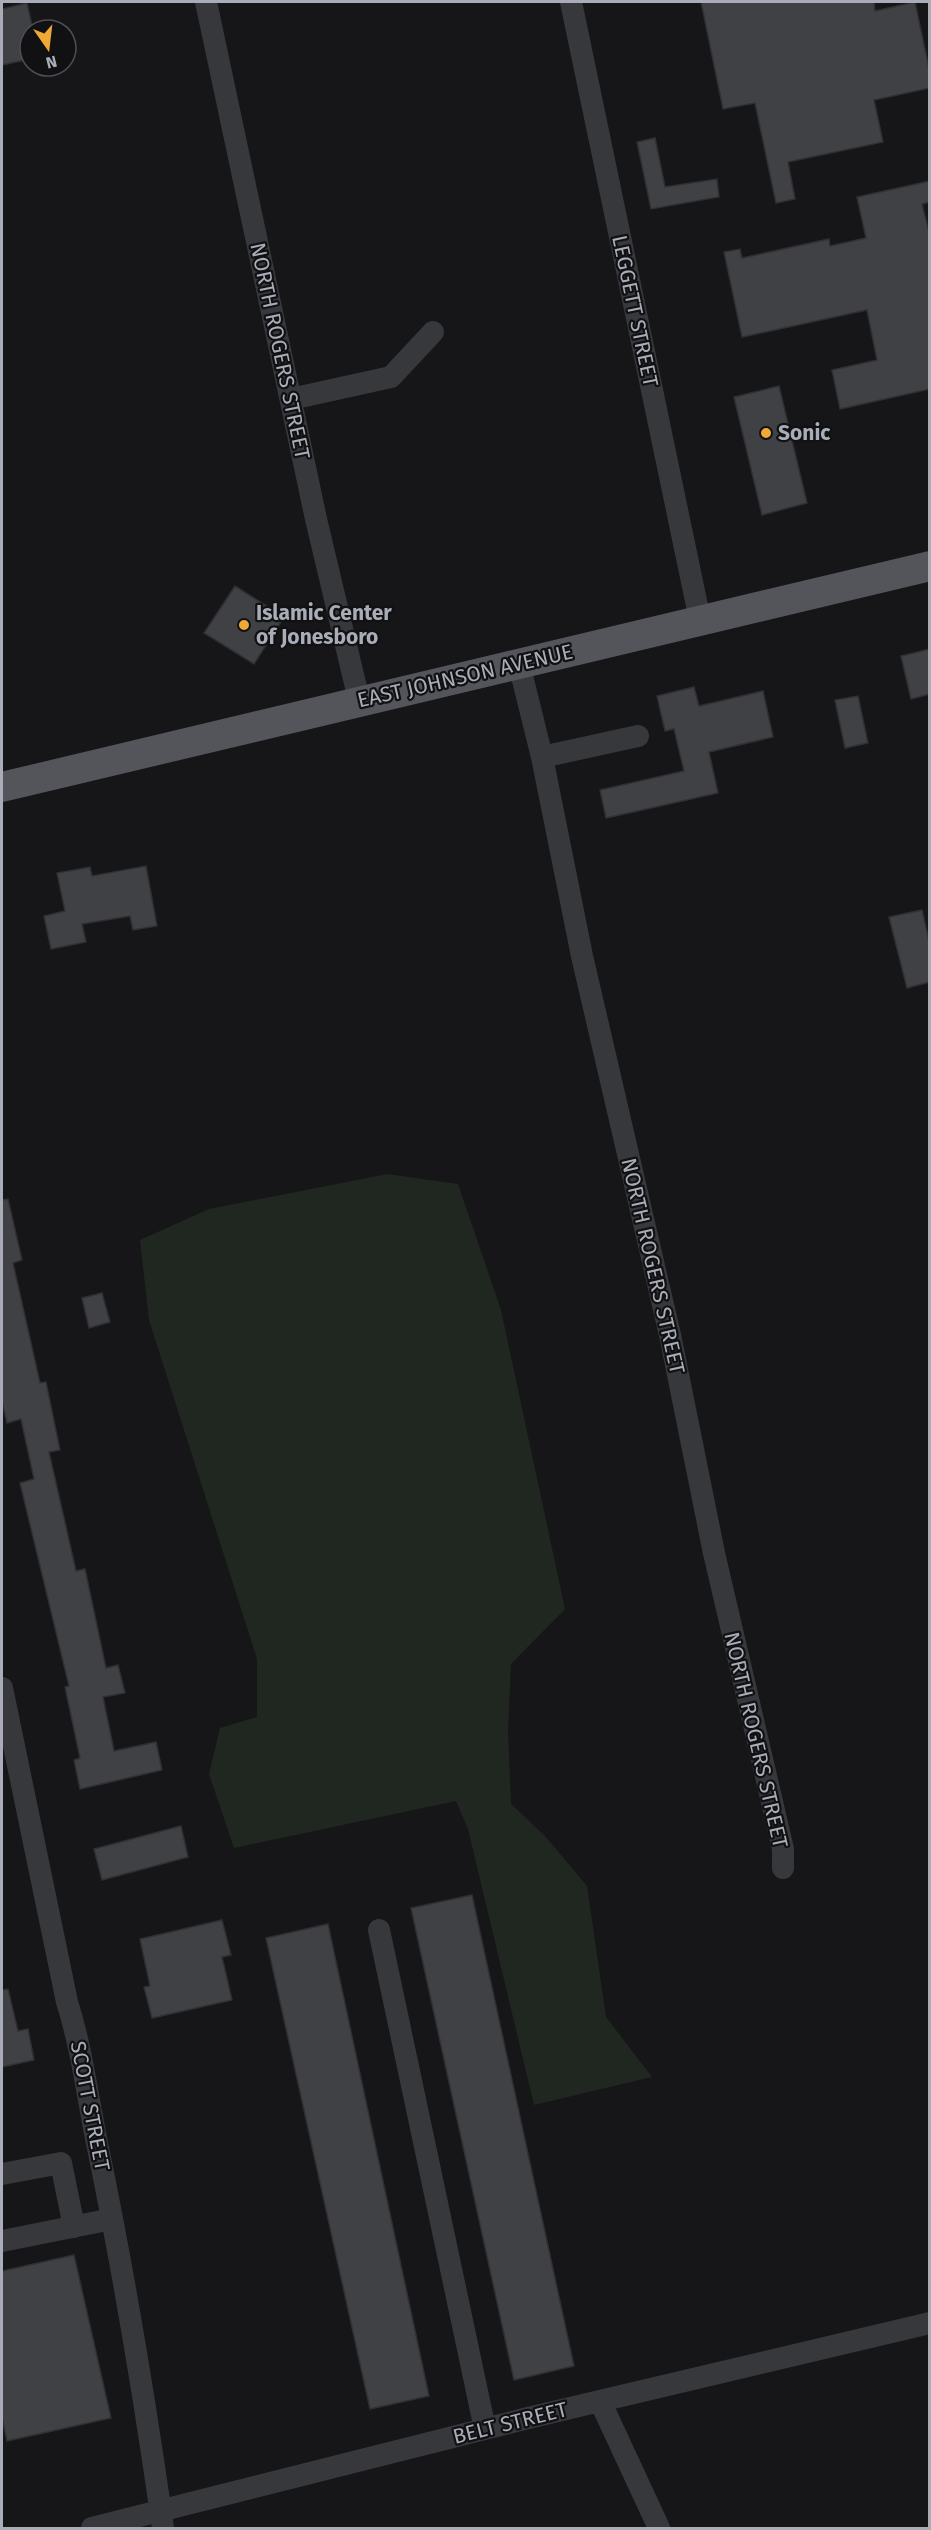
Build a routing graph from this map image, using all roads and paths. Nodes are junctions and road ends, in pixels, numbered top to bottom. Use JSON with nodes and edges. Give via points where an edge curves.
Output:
{"nodes":[{"id":1,"x":206,"y":2,"type":"edge"},
{"id":2,"x":571,"y":2,"type":"edge"},
{"id":3,"x":433,"y":332,"type":"dead end"},
{"id":4,"x":291,"y":399,"type":"junction"},
{"id":5,"x":930,"y":566,"type":"edge"},
{"id":6,"x":700,"y":620,"type":"junction"},
{"id":7,"x":519,"y":664,"type":"junction"},
{"id":8,"x":359,"y":700,"type":"junction"},
{"id":9,"x":638,"y":736,"type":"dead end"},
{"id":10,"x":542,"y":757,"type":"junction"},
{"id":11,"x":2,"y":787,"type":"edge"},
{"id":12,"x":2,"y":1688,"type":"edge"},
{"id":13,"x":783,"y":1868,"type":"dead end"},
{"id":14,"x":379,"y":1930,"type":"dead end"},
{"id":15,"x":2,"y":2174,"type":"edge"},
{"id":16,"x":112,"y":2219,"type":"junction"},
{"id":17,"x":74,"y":2227,"type":"junction"},
{"id":18,"x":2,"y":2241,"type":"edge"},
{"id":19,"x":930,"y":2323,"type":"edge"},
{"id":20,"x":600,"y":2401,"type":"junction"},
{"id":21,"x":485,"y":2428,"type":"junction"},
{"id":22,"x":162,"y":2520,"type":"edge"},
{"id":23,"x":92,"y":2529,"type":"edge"},
{"id":24,"x":659,"y":2529,"type":"edge"}],
"edges":[{"from":1,"to":4,"type":"street","name":"NORTH ROGERS STREET"},
{"from":2,"to":6,"type":"street","name":"LEGGETT STREET"},
{"from":3,"to":4,"type":"street","via":[[391,377]]},
{"from":4,"to":8,"type":"street","name":"NORTH ROGERS STREET"},
{"from":5,"to":6,"type":"main road","name":"EAST JOHNSON AVENUE"},
{"from":6,"to":7,"type":"main road","name":"EAST JOHNSON AVENUE"},
{"from":7,"to":8,"type":"main road","name":"EAST JOHNSON AVENUE"},
{"from":7,"to":10,"type":"street","name":"NORTH ROGERS STREET"},
{"from":8,"to":11,"type":"main road","name":"EAST JOHNSON AVENUE"},
{"from":9,"to":10,"type":"street"},
{"from":10,"to":13,"type":"street","name":"NORTH ROGERS STREET","via":[[582,956],[783,1849]]},
{"from":12,"to":16,"type":"street","name":"SCOTT STREET","via":[[67,2002],[76,2029]]},
{"from":14,"to":21,"type":"street"},
{"from":15,"to":17,"type":"street","via":[[61,2163]]},
{"from":16,"to":17,"type":"street"},
{"from":16,"to":22,"type":"street","name":"SCOTT STREET"},
{"from":17,"to":18,"type":"street"},
{"from":19,"to":20,"type":"street","name":"BELT STREET"},
{"from":20,"to":21,"type":"street","name":"BELT STREET"},
{"from":20,"to":24,"type":"street"},
{"from":21,"to":22,"type":"street","name":"BELT STREET"},
{"from":22,"to":23,"type":"street","name":"BELT STREET"}]}
